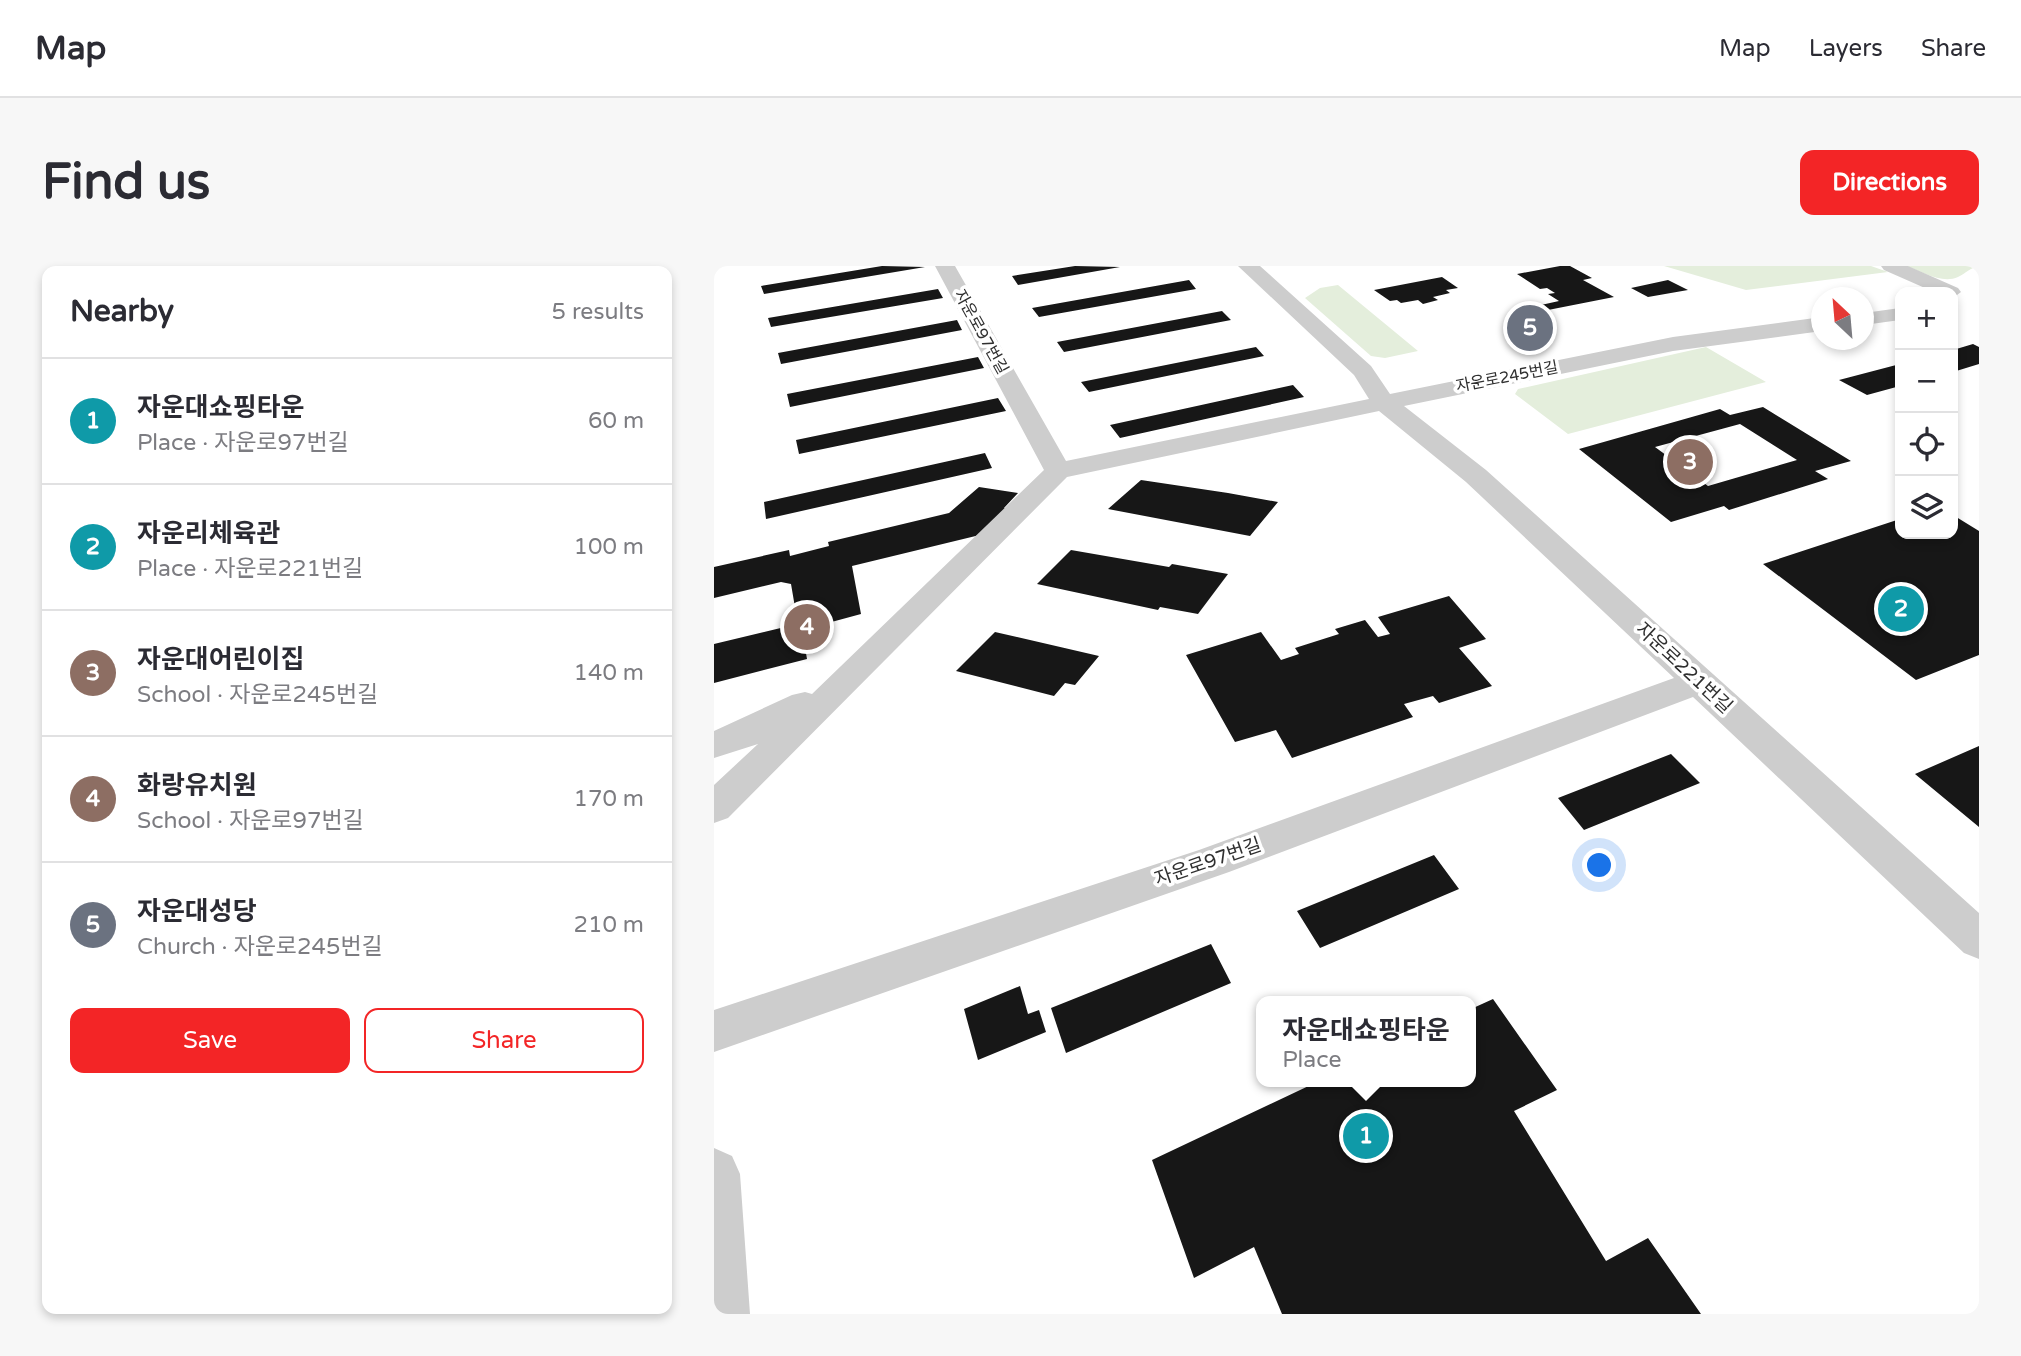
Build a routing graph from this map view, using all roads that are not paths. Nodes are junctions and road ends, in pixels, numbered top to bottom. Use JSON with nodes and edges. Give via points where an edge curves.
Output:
{"nodes":[{"id":1,"x":945,"y":266,"type":"edge"},
{"id":2,"x":1248,"y":266,"type":"edge"},
{"id":3,"x":1891,"y":266,"type":"edge"},
{"id":4,"x":1932,"y":287,"type":"edge"},
{"id":5,"x":1895,"y":315,"type":"edge"},
{"id":6,"x":1874,"y":318,"type":"edge"},
{"id":7,"x":1811,"y":325,"type":"edge"},
{"id":8,"x":1384,"y":403,"type":"junction"},
{"id":9,"x":1058,"y":471,"type":"junction"},
{"id":10,"x":1699,"y":682,"type":"junction"},
{"id":11,"x":844,"y":684,"type":"junction"},
{"id":12,"x":714,"y":745,"type":"edge"},
{"id":13,"x":714,"y":808,"type":"edge"},
{"id":14,"x":1979,"y":940,"type":"edge"},
{"id":15,"x":714,"y":1031,"type":"edge"},
{"id":16,"x":714,"y":1174,"type":"edge"},
{"id":17,"x":721,"y":1314,"type":"edge"}],
"edges":[{"from":1,"to":9,"type":"street","name":"자운로97번길"},
{"from":2,"to":8,"type":"street","via":[[1363,371]]},
{"from":3,"to":4,"type":"street"},
{"from":5,"to":6,"type":"street"},
{"from":7,"to":8,"type":"street","name":"자운로245번길","via":[[1673,344]]},
{"from":8,"to":9,"type":"street"},
{"from":8,"to":10,"type":"street","name":"자운로221번길","via":[[1476,476]]},
{"from":9,"to":11,"type":"street"},
{"from":10,"to":14,"type":"street","name":"자운로221번길"},
{"from":10,"to":15,"type":"street","name":"자운로97번길","via":[[1214,861]]},
{"from":11,"to":12,"type":"street","via":[[747,734]]},
{"from":11,"to":13,"type":"street"},
{"from":16,"to":17,"type":"street"}]}
